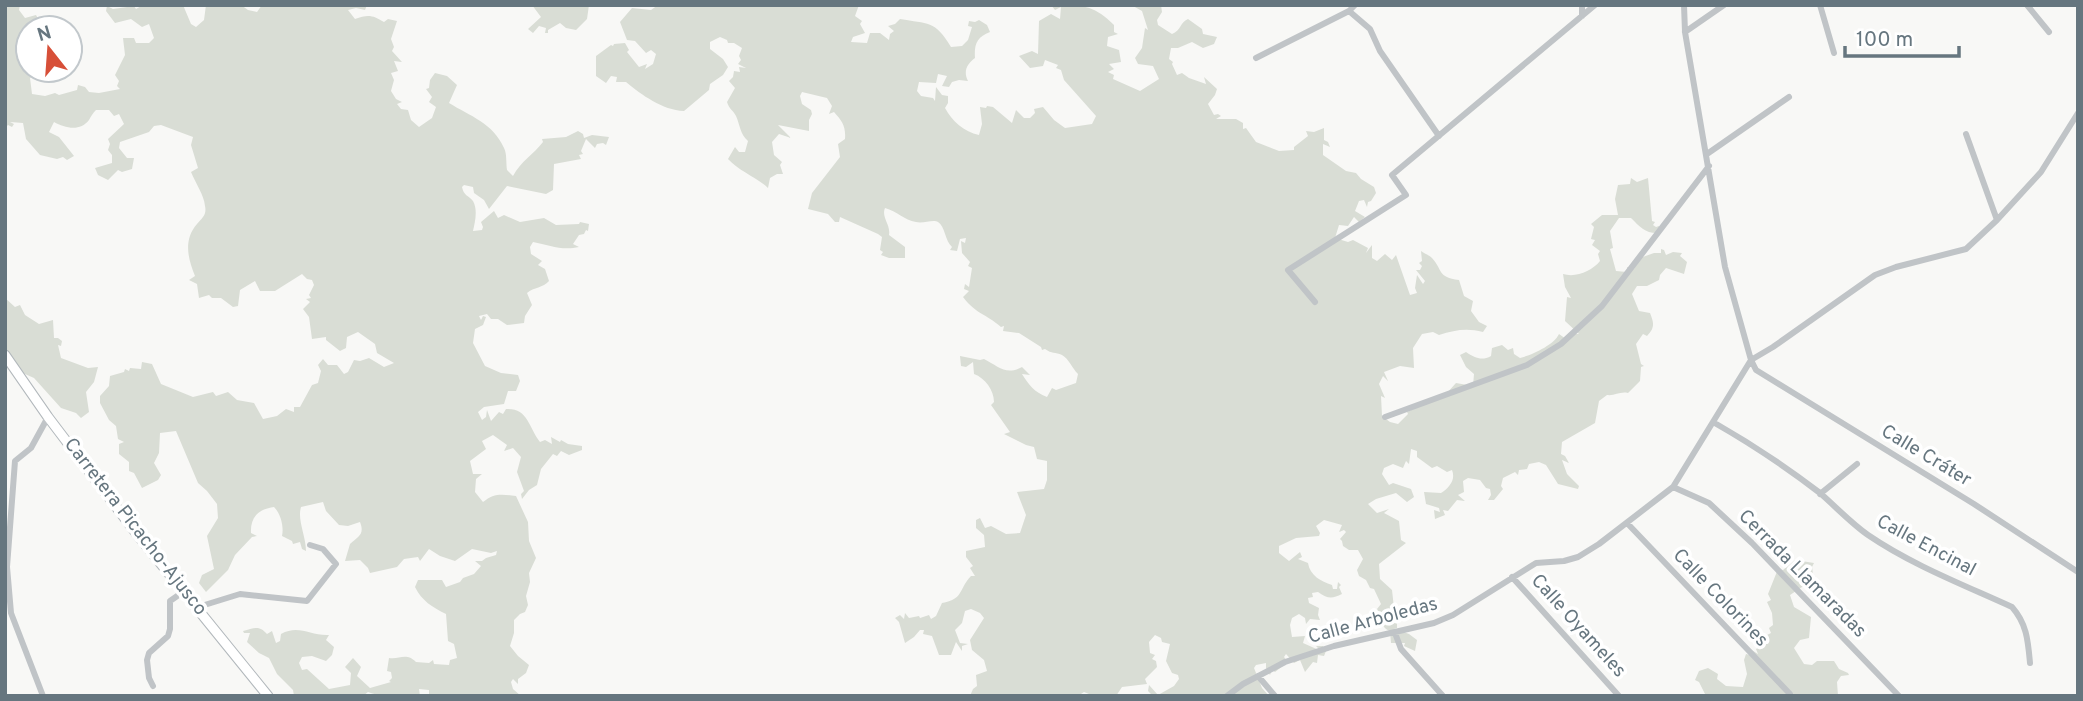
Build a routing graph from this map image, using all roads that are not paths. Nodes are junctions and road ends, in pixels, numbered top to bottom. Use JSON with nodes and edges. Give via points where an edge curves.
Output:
{"nodes":[{"id":1,"x":1582,"y":5,"type":"edge"},
{"id":2,"x":1595,"y":5,"type":"edge"},
{"id":3,"x":1684,"y":5,"type":"edge"},
{"id":4,"x":1724,"y":5,"type":"edge"},
{"id":5,"x":1820,"y":5,"type":"edge"},
{"id":6,"x":2027,"y":5,"type":"edge"},
{"id":7,"x":1352,"y":8,"type":"edge"},
{"id":8,"x":1583,"y":16,"type":"junction"},
{"id":9,"x":1685,"y":32,"type":"junction"},
{"id":10,"x":2049,"y":32,"type":"dead end"},
{"id":11,"x":1834,"y":53,"type":"dead end"},
{"id":12,"x":1256,"y":58,"type":"dead end"},
{"id":13,"x":1789,"y":97,"type":"dead end"},
{"id":14,"x":2078,"y":113,"type":"edge"},
{"id":15,"x":1966,"y":134,"type":"dead end"},
{"id":16,"x":1438,"y":136,"type":"junction"},
{"id":17,"x":1707,"y":154,"type":"junction"},
{"id":18,"x":1709,"y":166,"type":"junction"},
{"id":19,"x":1997,"y":220,"type":"junction"},
{"id":20,"x":1315,"y":302,"type":"dead end"},
{"id":21,"x":5,"y":355,"type":"edge"},
{"id":22,"x":1751,"y":360,"type":"junction"},
{"id":23,"x":48,"y":417,"type":"junction"},
{"id":24,"x":1385,"y":417,"type":"dead end"},
{"id":25,"x":1713,"y":422,"type":"junction"},
{"id":26,"x":1857,"y":464,"type":"dead end"},
{"id":27,"x":1673,"y":487,"type":"junction"},
{"id":28,"x":1821,"y":494,"type":"junction"},
{"id":29,"x":1627,"y":523,"type":"junction"},
{"id":30,"x":310,"y":545,"type":"dead end"},
{"id":31,"x":2078,"y":572,"type":"edge"},
{"id":32,"x":1512,"y":576,"type":"junction"},
{"id":33,"x":183,"y":592,"type":"junction"},
{"id":34,"x":198,"y":607,"type":"junction"},
{"id":35,"x":1395,"y":633,"type":"junction"},
{"id":36,"x":2030,"y":663,"type":"dead end"},
{"id":37,"x":1258,"y":676,"type":"junction"},
{"id":38,"x":153,"y":686,"type":"dead end"},
{"id":39,"x":1790,"y":695,"type":"edge"},
{"id":40,"x":43,"y":696,"type":"edge"},
{"id":41,"x":268,"y":696,"type":"edge"},
{"id":42,"x":1227,"y":696,"type":"edge"},
{"id":43,"x":1275,"y":696,"type":"edge"},
{"id":44,"x":1443,"y":696,"type":"edge"},
{"id":45,"x":1619,"y":696,"type":"edge"},
{"id":46,"x":1899,"y":696,"type":"edge"}],
"edges":[{"from":1,"to":8,"type":"street"},
{"from":2,"to":8,"type":"street"},
{"from":3,"to":9,"type":"street"},
{"from":4,"to":9,"type":"street"},
{"from":5,"to":11,"type":"street"},
{"from":6,"to":10,"type":"street"},
{"from":7,"to":12,"type":"street"},
{"from":7,"to":16,"type":"street","via":[[1367,24]]},
{"from":8,"to":16,"type":"street"},
{"from":9,"to":17,"type":"street"},
{"from":13,"to":17,"type":"street"},
{"from":14,"to":19,"type":"street","via":[[2040,172]]},
{"from":15,"to":19,"type":"street"},
{"from":16,"to":20,"type":"street","via":[[1392,175],[1406,195],[1288,270]]},
{"from":17,"to":18,"type":"street"},
{"from":18,"to":22,"type":"street","via":[[1724,267]]},
{"from":18,"to":24,"type":"street","via":[[1602,306],[1561,344],[1527,365]]},
{"from":19,"to":22,"type":"street","via":[[1966,249],[1875,275]]},
{"from":21,"to":23,"type":"main road","name":"Carretera Picacho-Ajusco"},
{"from":22,"to":25,"type":"street","name":"Calle Arboledas"},
{"from":22,"to":31,"type":"street","name":"Calle Cráter","via":[[1756,370]]},
{"from":23,"to":33,"type":"main road","name":"Carretera Picacho-Ajusco"},
{"from":23,"to":40,"type":"street","via":[[31,448],[15,461],[8,567],[11,613]]},
{"from":25,"to":27,"type":"street","name":"Calle Arboledas"},
{"from":25,"to":28,"type":"street","name":"Calle Encinal"},
{"from":26,"to":28,"type":"street"},
{"from":27,"to":29,"type":"street","name":"Calle Arboledas"},
{"from":27,"to":46,"type":"street","name":"Cerrada Llamaradas","via":[[1709,503]]},
{"from":28,"to":36,"type":"street","name":"Calle Encinal","via":[[1868,535],[2012,607],[2027,631]]},
{"from":29,"to":32,"type":"street","name":"Calle Arboledas","via":[[1578,557],[1536,563]]},
{"from":29,"to":39,"type":"street","name":"Calle Colorines"},
{"from":30,"to":34,"type":"street","via":[[323,549],[336,564],[307,600],[240,594]]},
{"from":32,"to":35,"type":"street","name":"Calle Arboledas","via":[[1453,615]]},
{"from":32,"to":45,"type":"street","name":"Calle Oyameles"},
{"from":33,"to":34,"type":"main road","name":"Carretera Picacho-Ajusco"},
{"from":33,"to":38,"type":"street","via":[[170,601],[168,636],[149,653],[147,669]]},
{"from":34,"to":41,"type":"main road","name":"Carretera Picacho-Ajusco"},
{"from":35,"to":37,"type":"street","name":"Calle Arboledas","via":[[1334,646]]},
{"from":35,"to":44,"type":"street","via":[[1401,649]]},
{"from":37,"to":42,"type":"street","name":"Calle Arboledas"},
{"from":37,"to":43,"type":"street"}]}
